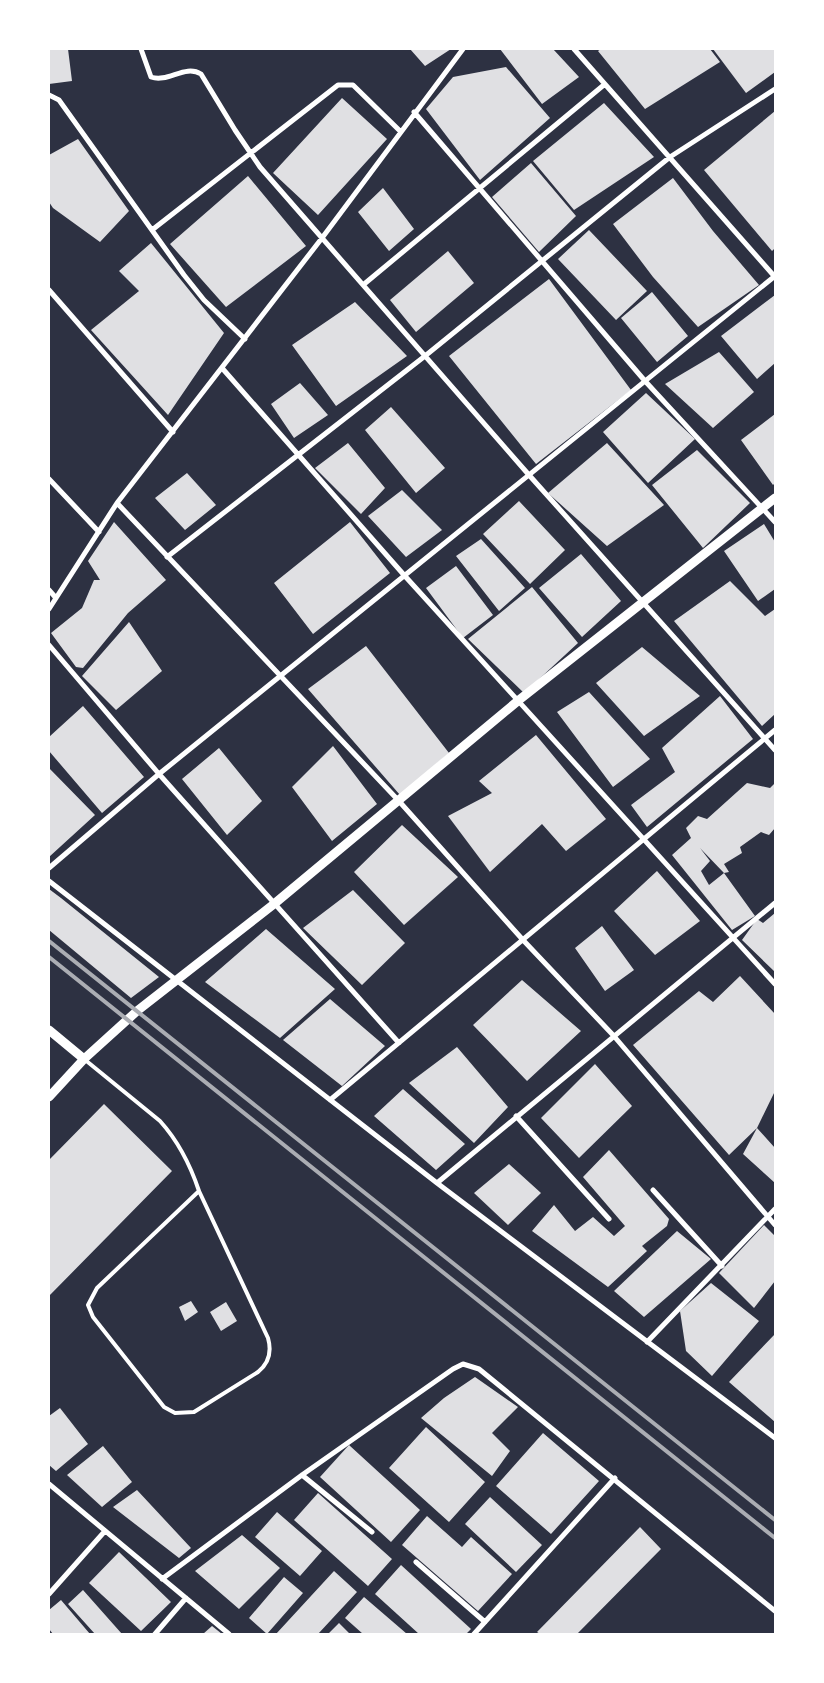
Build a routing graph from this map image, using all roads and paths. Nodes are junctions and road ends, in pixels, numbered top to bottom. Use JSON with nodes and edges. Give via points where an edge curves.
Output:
{"nodes":[{"id":1,"x":141,"y":49,"type":"edge"},
{"id":2,"x":462,"y":49,"type":"edge"},
{"id":3,"x":574,"y":49,"type":"edge"},
{"id":4,"x":605,"y":84,"type":"junction"},
{"id":5,"x":775,"y":89,"type":"edge"},
{"id":6,"x":49,"y":95,"type":"edge"},
{"id":7,"x":414,"y":112,"type":"junction"},
{"id":8,"x":400,"y":131,"type":"junction"},
{"id":9,"x":250,"y":152,"type":"junction"},
{"id":10,"x":670,"y":157,"type":"junction"},
{"id":11,"x":480,"y":188,"type":"junction"},
{"id":12,"x":152,"y":230,"type":"junction"},
{"id":13,"x":322,"y":238,"type":"junction"},
{"id":14,"x":542,"y":261,"type":"junction"},
{"id":15,"x":775,"y":267,"type":"edge"},
{"id":16,"x":770,"y":272,"type":"junction"},
{"id":17,"x":775,"y":277,"type":"edge"},
{"id":18,"x":363,"y":285,"type":"junction"},
{"id":19,"x":49,"y":290,"type":"edge"},
{"id":20,"x":245,"y":339,"type":"junction"},
{"id":21,"x":425,"y":356,"type":"junction"},
{"id":22,"x":222,"y":368,"type":"junction"},
{"id":23,"x":645,"y":381,"type":"junction"},
{"id":24,"x":173,"y":432,"type":"junction"},
{"id":25,"x":297,"y":456,"type":"junction"},
{"id":26,"x":529,"y":475,"type":"junction"},
{"id":27,"x":49,"y":479,"type":"edge"},
{"id":28,"x":775,"y":498,"type":"edge"},
{"id":29,"x":118,"y":503,"type":"junction"},
{"id":30,"x":762,"y":508,"type":"junction"},
{"id":31,"x":775,"y":522,"type":"edge"},
{"id":32,"x":99,"y":532,"type":"junction"},
{"id":33,"x":168,"y":557,"type":"junction"},
{"id":34,"x":404,"y":575,"type":"junction"},
{"id":35,"x":49,"y":590,"type":"edge"},
{"id":36,"x":56,"y":598,"type":"junction"},
{"id":37,"x":642,"y":603,"type":"junction"},
{"id":38,"x":49,"y":609,"type":"edge"},
{"id":39,"x":49,"y":645,"type":"edge"},
{"id":40,"x":280,"y":676,"type":"junction"},
{"id":41,"x":518,"y":700,"type":"junction"},
{"id":42,"x":775,"y":730,"type":"edge"},
{"id":43,"x":765,"y":739,"type":"junction"},
{"id":44,"x":775,"y":750,"type":"edge"},
{"id":45,"x":159,"y":774,"type":"junction"},
{"id":46,"x":398,"y":800,"type":"junction"},
{"id":47,"x":643,"y":839,"type":"junction"},
{"id":48,"x":49,"y":868,"type":"edge"},
{"id":49,"x":49,"y":882,"type":"edge"},
{"id":50,"x":775,"y":903,"type":"edge"},
{"id":51,"x":274,"y":904,"type":"junction"},
{"id":52,"x":733,"y":939,"type":"junction"},
{"id":53,"x":523,"y":940,"type":"junction"},
{"id":54,"x":177,"y":981,"type":"junction"},
{"id":55,"x":775,"y":984,"type":"edge"},
{"id":56,"x":49,"y":1030,"type":"edge"},
{"id":57,"x":613,"y":1036,"type":"junction"},
{"id":58,"x":399,"y":1043,"type":"junction"},
{"id":59,"x":84,"y":1059,"type":"junction"},
{"id":60,"x":49,"y":1097,"type":"edge"},
{"id":61,"x":330,"y":1100,"type":"junction"},
{"id":62,"x":516,"y":1116,"type":"junction"},
{"id":63,"x":437,"y":1182,"type":"junction"},
{"id":64,"x":654,"y":1190,"type":"dead end"},
{"id":65,"x":199,"y":1191,"type":"junction"},
{"id":66,"x":775,"y":1209,"type":"edge"},
{"id":67,"x":769,"y":1218,"type":"junction"},
{"id":68,"x":609,"y":1219,"type":"dead end"},
{"id":69,"x":775,"y":1225,"type":"edge"},
{"id":70,"x":722,"y":1266,"type":"junction"},
{"id":71,"x":648,"y":1342,"type":"junction"},
{"id":72,"x":775,"y":1438,"type":"edge"},
{"id":73,"x":302,"y":1475,"type":"junction"},
{"id":74,"x":615,"y":1478,"type":"junction"},
{"id":75,"x":49,"y":1484,"type":"edge"},
{"id":76,"x":105,"y":1531,"type":"junction"},
{"id":77,"x":372,"y":1532,"type":"dead end"},
{"id":78,"x":416,"y":1562,"type":"dead end"},
{"id":79,"x":162,"y":1579,"type":"junction"},
{"id":80,"x":49,"y":1594,"type":"edge"},
{"id":81,"x":186,"y":1598,"type":"junction"},
{"id":82,"x":775,"y":1612,"type":"edge"},
{"id":83,"x":485,"y":1622,"type":"junction"},
{"id":84,"x":155,"y":1634,"type":"edge"},
{"id":85,"x":230,"y":1634,"type":"edge"},
{"id":86,"x":474,"y":1634,"type":"edge"}],
"edges":[{"from":1,"to":9,"type":"street","via":[[151,77],[159,80],[191,70],[201,74]]},
{"from":2,"to":7,"type":"street"},
{"from":3,"to":4,"type":"street"},
{"from":4,"to":10,"type":"street"},
{"from":4,"to":11,"type":"street"},
{"from":5,"to":10,"type":"street"},
{"from":6,"to":12,"type":"street","via":[[59,100]]},
{"from":7,"to":8,"type":"street"},
{"from":7,"to":11,"type":"street"},
{"from":8,"to":9,"type":"street","via":[[353,85],[345,84],[338,85]]},
{"from":8,"to":13,"type":"street"},
{"from":9,"to":12,"type":"street"},
{"from":9,"to":13,"type":"street"},
{"from":10,"to":14,"type":"street"},
{"from":10,"to":16,"type":"street"},
{"from":11,"to":14,"type":"street"},
{"from":11,"to":18,"type":"street"},
{"from":12,"to":20,"type":"street","via":[[204,300]]},
{"from":13,"to":18,"type":"street"},
{"from":13,"to":20,"type":"street"},
{"from":14,"to":21,"type":"street"},
{"from":14,"to":23,"type":"street"},
{"from":15,"to":16,"type":"street"},
{"from":16,"to":17,"type":"street"},
{"from":17,"to":23,"type":"street"},
{"from":18,"to":21,"type":"street"},
{"from":19,"to":24,"type":"street"},
{"from":20,"to":22,"type":"street"},
{"from":21,"to":25,"type":"street"},
{"from":21,"to":26,"type":"street"},
{"from":22,"to":24,"type":"street"},
{"from":22,"to":25,"type":"street"},
{"from":23,"to":26,"type":"street"},
{"from":23,"to":30,"type":"street"},
{"from":24,"to":29,"type":"street"},
{"from":25,"to":33,"type":"street"},
{"from":25,"to":34,"type":"street"},
{"from":26,"to":34,"type":"street"},
{"from":26,"to":37,"type":"street"},
{"from":27,"to":32,"type":"street"},
{"from":28,"to":30,"type":"street"},
{"from":29,"to":32,"type":"street"},
{"from":29,"to":33,"type":"street"},
{"from":30,"to":31,"type":"street"},
{"from":30,"to":37,"type":"street"},
{"from":32,"to":36,"type":"street"},
{"from":33,"to":40,"type":"street"},
{"from":34,"to":40,"type":"street"},
{"from":34,"to":41,"type":"street"},
{"from":35,"to":36,"type":"street"},
{"from":36,"to":38,"type":"street"},
{"from":37,"to":41,"type":"street"},
{"from":37,"to":43,"type":"street"},
{"from":39,"to":45,"type":"street"},
{"from":40,"to":45,"type":"street"},
{"from":40,"to":46,"type":"street"},
{"from":41,"to":46,"type":"street"},
{"from":41,"to":47,"type":"street"},
{"from":42,"to":43,"type":"street"},
{"from":43,"to":44,"type":"street"},
{"from":43,"to":47,"type":"street"},
{"from":45,"to":48,"type":"street"},
{"from":45,"to":51,"type":"street"},
{"from":46,"to":51,"type":"street"},
{"from":46,"to":53,"type":"street"},
{"from":47,"to":52,"type":"street"},
{"from":47,"to":53,"type":"street"},
{"from":49,"to":54,"type":"street"},
{"from":50,"to":52,"type":"street"},
{"from":51,"to":54,"type":"street"},
{"from":51,"to":58,"type":"street"},
{"from":52,"to":55,"type":"street"},
{"from":52,"to":57,"type":"street"},
{"from":53,"to":57,"type":"street"},
{"from":53,"to":58,"type":"street"},
{"from":54,"to":59,"type":"street","via":[[127,1019]]},
{"from":54,"to":61,"type":"street"},
{"from":56,"to":59,"type":"street"},
{"from":57,"to":62,"type":"street"},
{"from":57,"to":67,"type":"street"},
{"from":58,"to":61,"type":"street"},
{"from":59,"to":60,"type":"street"},
{"from":59,"to":65,"type":"lane","via":[[160,1121],[188,1161]]},
{"from":61,"to":63,"type":"street"},
{"from":62,"to":63,"type":"street"},
{"from":62,"to":68,"type":"street"},
{"from":63,"to":71,"type":"street"},
{"from":64,"to":70,"type":"street"},
{"from":65,"to":65,"type":"lane","via":[[96,1288],[88,1305],[92,1318],[164,1407],[181,1414],[194,1412],[258,1372],[270,1353],[268,1338]]},
{"from":66,"to":67,"type":"street"},
{"from":67,"to":69,"type":"street"},
{"from":67,"to":70,"type":"street"},
{"from":70,"to":71,"type":"street"},
{"from":71,"to":72,"type":"street"},
{"from":73,"to":74,"type":"street","via":[[464,1364],[479,1369]]},
{"from":73,"to":77,"type":"street"},
{"from":73,"to":79,"type":"street"},
{"from":74,"to":82,"type":"street"},
{"from":74,"to":83,"type":"street"},
{"from":75,"to":76,"type":"street"},
{"from":76,"to":79,"type":"street"},
{"from":76,"to":80,"type":"street"},
{"from":78,"to":83,"type":"street"},
{"from":79,"to":81,"type":"street"},
{"from":81,"to":84,"type":"street"},
{"from":81,"to":85,"type":"street"},
{"from":83,"to":86,"type":"street"}]}
